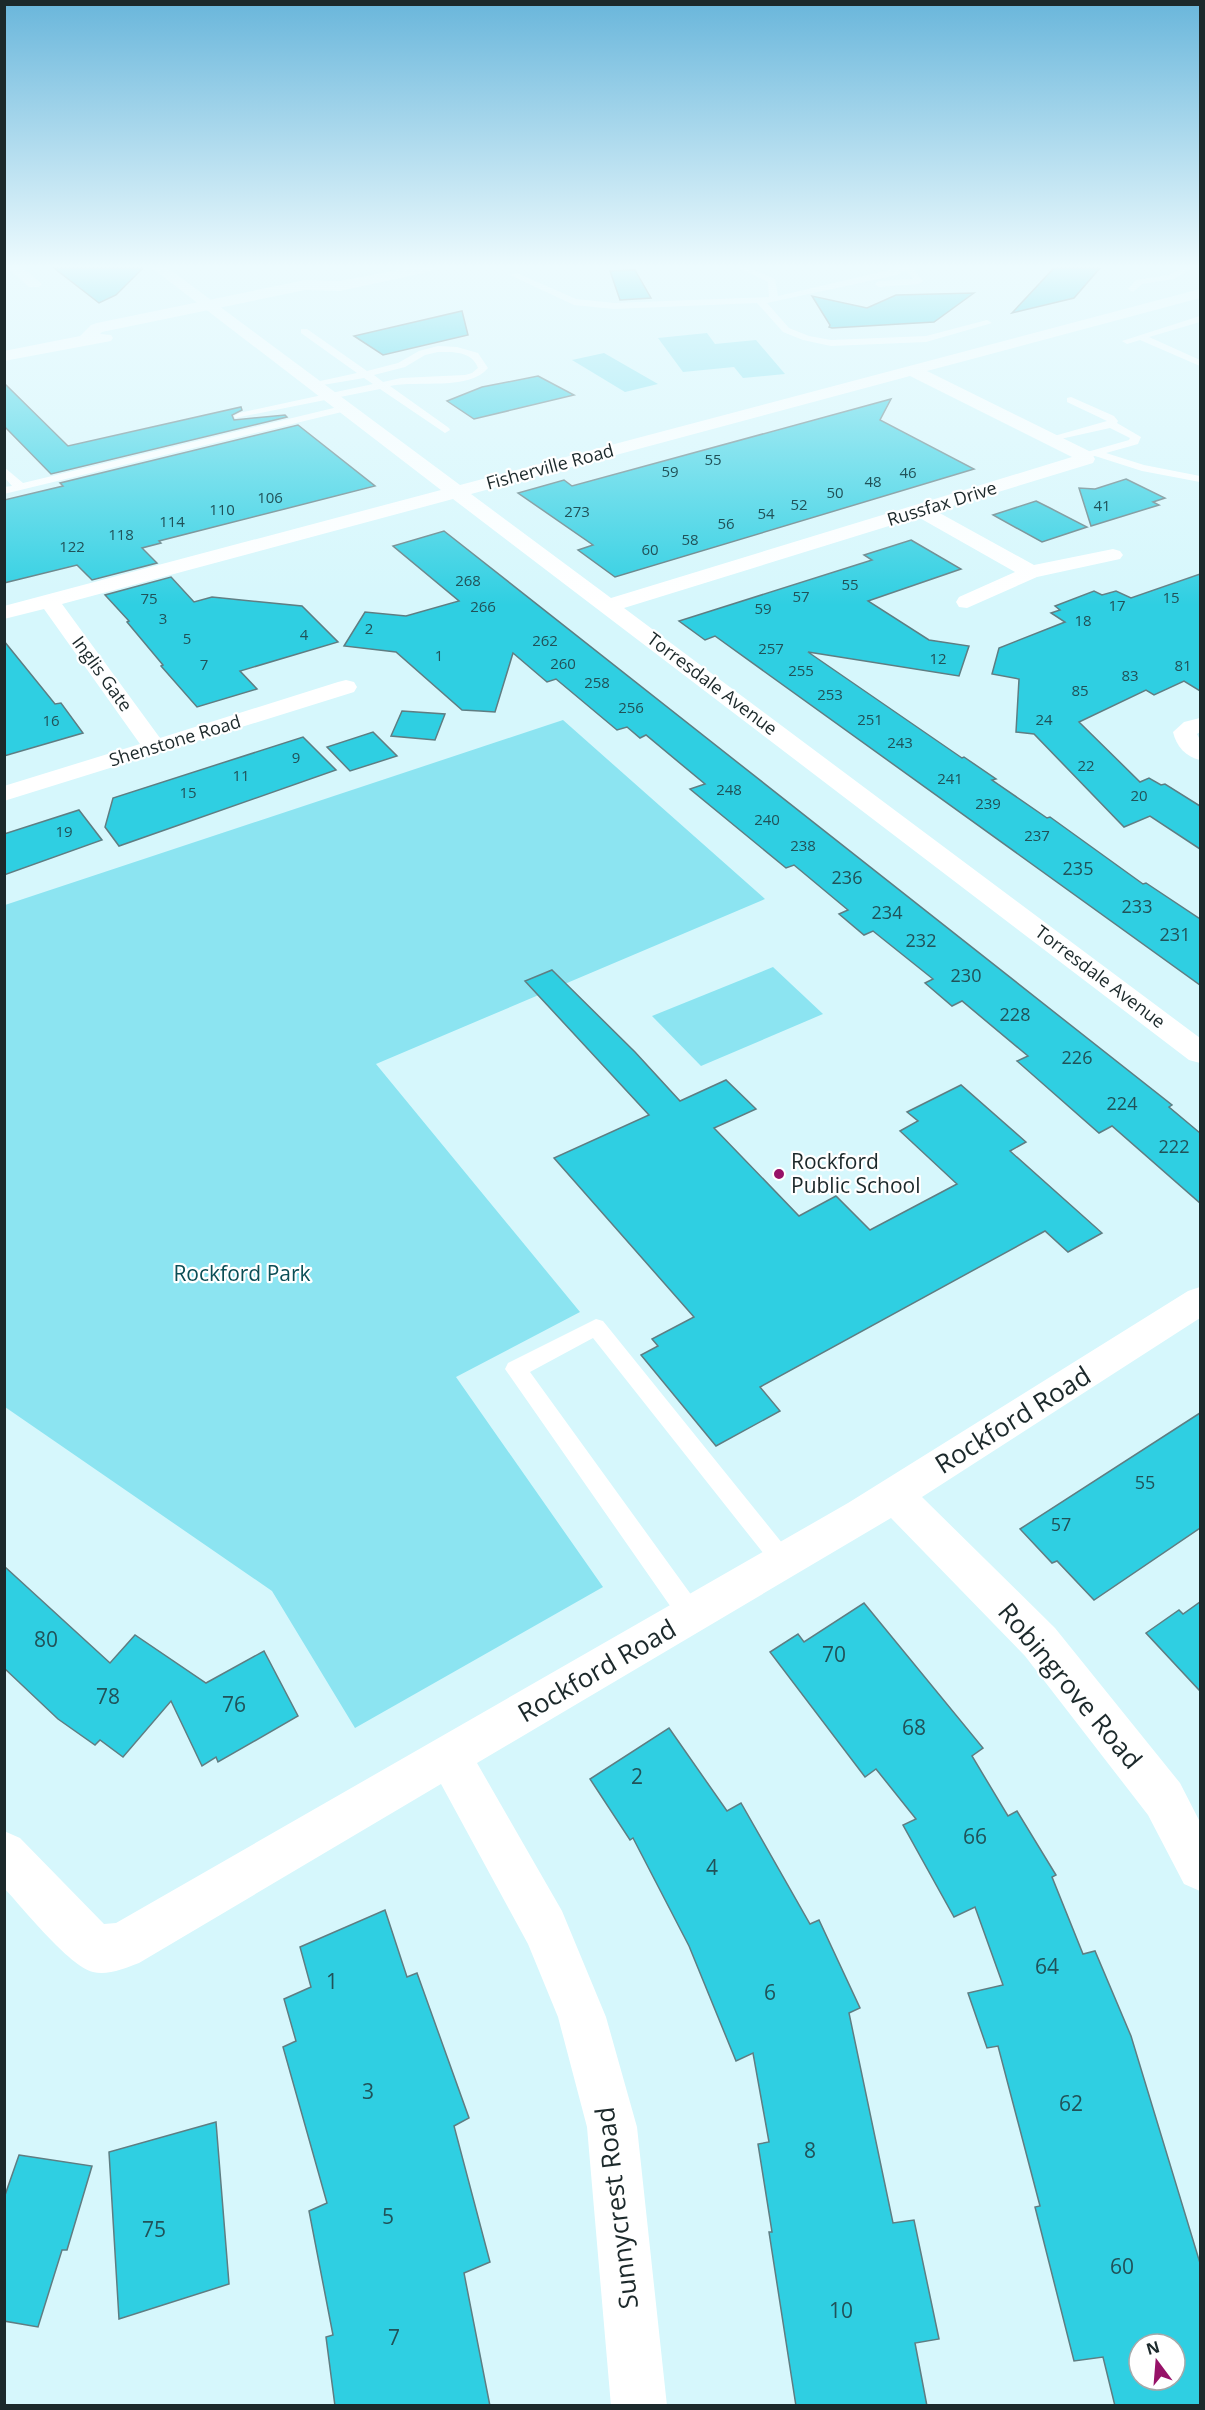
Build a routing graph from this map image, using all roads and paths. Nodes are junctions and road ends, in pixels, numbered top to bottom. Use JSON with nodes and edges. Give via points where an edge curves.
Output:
{"nodes":[{"id":1,"x":309,"y":380,"type":"edge"},
{"id":2,"x":348,"y":380,"type":"edge"},
{"id":3,"x":375,"y":380,"type":"edge"},
{"id":4,"x":417,"y":380,"type":"edge"},
{"id":5,"x":872,"y":380,"type":"edge"},
{"id":6,"x":932,"y":380,"type":"edge"},
{"id":7,"x":382,"y":385,"type":"junction"},
{"id":8,"x":322,"y":390,"type":"junction"},
{"id":9,"x":1071,"y":400,"type":"dead end"},
{"id":10,"x":346,"y":408,"type":"junction"},
{"id":11,"x":239,"y":416,"type":"dead end"},
{"id":12,"x":1111,"y":424,"type":"junction"},
{"id":13,"x":445,"y":429,"type":"dead end"},
{"id":14,"x":1052,"y":440,"type":"junction"},
{"id":15,"x":1090,"y":455,"type":"junction"},
{"id":16,"x":4,"y":470,"type":"edge"},
{"id":17,"x":1200,"y":479,"type":"edge"},
{"id":18,"x":20,"y":487,"type":"junction"},
{"id":19,"x":4,"y":491,"type":"edge"},
{"id":20,"x":457,"y":492,"type":"junction"},
{"id":21,"x":921,"y":511,"type":"junction"},
{"id":22,"x":1113,"y":555,"type":"dead end"},
{"id":23,"x":1031,"y":572,"type":"junction"},
{"id":24,"x":49,"y":601,"type":"junction"},
{"id":25,"x":967,"y":602,"type":"dead end"},
{"id":26,"x":609,"y":606,"type":"junction"},
{"id":27,"x":4,"y":613,"type":"edge"},
{"id":28,"x":346,"y":687,"type":"dead end"},
{"id":29,"x":155,"y":748,"type":"junction"},
{"id":30,"x":4,"y":794,"type":"edge"},
{"id":31,"x":1200,"y":1053,"type":"edge"},
{"id":32,"x":1200,"y":1301,"type":"edge"},
{"id":33,"x":894,"y":1495,"type":"junction"},
{"id":34,"x":783,"y":1561,"type":"junction"},
{"id":35,"x":691,"y":1615,"type":"junction"},
{"id":36,"x":450,"y":1756,"type":"junction"},
{"id":37,"x":4,"y":1854,"type":"edge"},
{"id":38,"x":1200,"y":1868,"type":"edge"},
{"id":39,"x":639,"y":2406,"type":"edge"}],
"edges":[{"from":1,"to":8,"type":"street","name":"Torresdale Avenue"},
{"from":2,"to":8,"type":"lane"},
{"from":3,"to":7,"type":"lane"},
{"from":4,"to":7,"type":"lane"},
{"from":5,"to":20,"type":"street","name":"Fisherville Road"},
{"from":6,"to":14,"type":"street"},
{"from":7,"to":8,"type":"lane"},
{"from":7,"to":13,"type":"lane"},
{"from":8,"to":10,"type":"street","name":"Torresdale Avenue"},
{"from":8,"to":11,"type":"lane"},
{"from":9,"to":12,"type":"lane","via":[[1110,418]]},
{"from":10,"to":18,"type":"lane"},
{"from":10,"to":20,"type":"street","name":"Torresdale Avenue"},
{"from":12,"to":14,"type":"lane"},
{"from":12,"to":15,"type":"lane","via":[[1132,433],[1136,440]]},
{"from":14,"to":15,"type":"street"},
{"from":15,"to":17,"type":"lane"},
{"from":15,"to":21,"type":"street","name":"Russfax Drive","via":[[1082,462]]},
{"from":16,"to":18,"type":"lane"},
{"from":18,"to":19,"type":"lane"},
{"from":20,"to":24,"type":"street","name":"Fisherville Road"},
{"from":20,"to":26,"type":"street","name":"Torresdale Avenue"},
{"from":21,"to":23,"type":"street"},
{"from":21,"to":26,"type":"street","name":"Russfax Drive"},
{"from":22,"to":23,"type":"street"},
{"from":23,"to":25,"type":"street"},
{"from":24,"to":27,"type":"street","name":"Fisherville Road"},
{"from":24,"to":29,"type":"street","name":"Inglis Gate"},
{"from":26,"to":31,"type":"street","name":"Torresdale Avenue"},
{"from":28,"to":29,"type":"street","name":"Shenstone Road"},
{"from":29,"to":30,"type":"street","name":"Shenstone Road"},
{"from":32,"to":33,"type":"street","name":"Rockford Road"},
{"from":33,"to":34,"type":"street","name":"Rockford Road"},
{"from":33,"to":38,"type":"street","name":"Robingrove Road","via":[[1040,1642],[1164,1799]]},
{"from":34,"to":35,"type":"street","name":"Rockford Road"},
{"from":34,"to":35,"type":"lane","via":[[596,1327],[516,1369]]},
{"from":35,"to":36,"type":"street","name":"Rockford Road"},
{"from":36,"to":37,"type":"street","name":"Rockford Road","via":[[122,1946],[95,1949]]},
{"from":36,"to":39,"type":"street","name":"Sunnycrest Road","via":[[545,1928],[582,2016],[612,2127]]}]}
